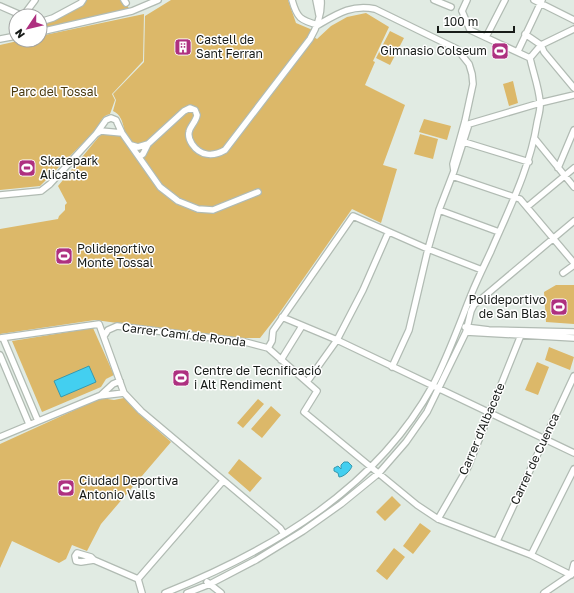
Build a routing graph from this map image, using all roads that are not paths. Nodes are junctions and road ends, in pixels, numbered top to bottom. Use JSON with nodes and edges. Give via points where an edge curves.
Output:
{"nodes":[{"id":1,"x":84,"y":0,"type":"edge"},
{"id":2,"x":147,"y":0,"type":"edge"},
{"id":3,"x":158,"y":0,"type":"edge"},
{"id":4,"x":292,"y":0,"type":"edge"},
{"id":5,"x":316,"y":0,"type":"edge"},
{"id":6,"x":321,"y":0,"type":"edge"},
{"id":7,"x":434,"y":0,"type":"edge"},
{"id":8,"x":467,"y":0,"type":"edge"},
{"id":9,"x":505,"y":0,"type":"edge"},
{"id":10,"x":534,"y":0,"type":"edge"},
{"id":11,"x":541,"y":1,"type":"edge"},
{"id":12,"x":445,"y":2,"type":"edge"},
{"id":13,"x":144,"y":7,"type":"junction"},
{"id":14,"x":456,"y":9,"type":"junction"},
{"id":15,"x":320,"y":17,"type":"junction"},
{"id":16,"x":48,"y":20,"type":"edge"},
{"id":17,"x":574,"y":20,"type":"edge"},
{"id":18,"x":318,"y":25,"type":"junction"},
{"id":19,"x":574,"y":29,"type":"edge"},
{"id":20,"x":48,"y":30,"type":"edge"},
{"id":21,"x":525,"y":34,"type":"junction"},
{"id":22,"x":486,"y":37,"type":"junction"},
{"id":23,"x":541,"y":45,"type":"junction"},
{"id":24,"x":518,"y":51,"type":"junction"},
{"id":25,"x":530,"y":58,"type":"junction"},
{"id":26,"x":574,"y":88,"type":"edge"},
{"id":27,"x":574,"y":95,"type":"edge"},
{"id":28,"x":540,"y":103,"type":"junction"},
{"id":29,"x":104,"y":122,"type":"junction"},
{"id":30,"x":117,"y":122,"type":"junction"},
{"id":31,"x":574,"y":130,"type":"edge"},
{"id":32,"x":110,"y":132,"type":"junction"},
{"id":33,"x":122,"y":133,"type":"junction"},
{"id":34,"x":96,"y":134,"type":"junction"},
{"id":35,"x":535,"y":139,"type":"junction"},
{"id":36,"x":464,"y":142,"type":"junction"},
{"id":37,"x":148,"y":144,"type":"junction"},
{"id":38,"x":131,"y":145,"type":"junction"},
{"id":39,"x":139,"y":157,"type":"junction"},
{"id":40,"x":529,"y":162,"type":"junction"},
{"id":41,"x":558,"y":168,"type":"junction"},
{"id":42,"x":574,"y":168,"type":"edge"},
{"id":43,"x":453,"y":174,"type":"junction"},
{"id":44,"x":564,"y":176,"type":"junction"},
{"id":45,"x":574,"y":187,"type":"edge"},
{"id":46,"x":258,"y":192,"type":"dead end"},
{"id":47,"x":0,"y":195,"type":"edge"},
{"id":48,"x":514,"y":197,"type":"junction"},
{"id":49,"x":527,"y":207,"type":"junction"},
{"id":50,"x":439,"y":210,"type":"junction"},
{"id":51,"x":574,"y":221,"type":"edge"},
{"id":52,"x":499,"y":232,"type":"junction"},
{"id":53,"x":388,"y":233,"type":"junction"},
{"id":54,"x":553,"y":238,"type":"junction"},
{"id":55,"x":428,"y":249,"type":"junction"},
{"id":56,"x":574,"y":264,"type":"edge"},
{"id":57,"x":482,"y":270,"type":"junction"},
{"id":58,"x":563,"y":273,"type":"dead end"},
{"id":59,"x":474,"y":286,"type":"junction"},
{"id":60,"x":484,"y":296,"type":"junction"},
{"id":61,"x":465,"y":310,"type":"junction"},
{"id":62,"x":282,"y":317,"type":"junction"},
{"id":63,"x":302,"y":326,"type":"junction"},
{"id":64,"x":465,"y":329,"type":"junction"},
{"id":65,"x":458,"y":331,"type":"junction"},
{"id":66,"x":574,"y":332,"type":"edge"},
{"id":67,"x":521,"y":335,"type":"junction"},
{"id":68,"x":104,"y":336,"type":"junction"},
{"id":69,"x":2,"y":338,"type":"edge"},
{"id":70,"x":574,"y":338,"type":"edge"},
{"id":71,"x":337,"y":340,"type":"junction"},
{"id":72,"x":268,"y":348,"type":"junction"},
{"id":73,"x":0,"y":355,"type":"edge"},
{"id":74,"x":281,"y":360,"type":"junction"},
{"id":75,"x":392,"y":367,"type":"junction"},
{"id":76,"x":574,"y":376,"type":"edge"},
{"id":77,"x":120,"y":381,"type":"junction"},
{"id":78,"x":307,"y":382,"type":"junction"},
{"id":79,"x":433,"y":385,"type":"junction"},
{"id":80,"x":439,"y":388,"type":"junction"},
{"id":81,"x":124,"y":393,"type":"junction"},
{"id":82,"x":99,"y":396,"type":"junction"},
{"id":83,"x":490,"y":413,"type":"junction"},
{"id":84,"x":38,"y":421,"type":"junction"},
{"id":85,"x":29,"y":424,"type":"junction"},
{"id":86,"x":0,"y":437,"type":"edge"},
{"id":87,"x":545,"y":439,"type":"junction"},
{"id":88,"x":574,"y":453,"type":"edge"},
{"id":89,"x":372,"y":467,"type":"junction"},
{"id":90,"x":574,"y":469,"type":"edge"},
{"id":91,"x":379,"y":473,"type":"junction"},
{"id":92,"x":223,"y":481,"type":"junction"},
{"id":93,"x":438,"y":519,"type":"junction"},
{"id":94,"x":284,"y":534,"type":"junction"},
{"id":95,"x":497,"y":541,"type":"junction"},
{"id":96,"x":531,"y":555,"type":"junction"},
{"id":97,"x":260,"y":557,"type":"junction"},
{"id":98,"x":94,"y":560,"type":"dead end"},
{"id":99,"x":574,"y":564,"type":"edge"},
{"id":100,"x":572,"y":574,"type":"edge"},
{"id":101,"x":202,"y":578,"type":"junction"},
{"id":102,"x":138,"y":579,"type":"junction"},
{"id":103,"x":210,"y":584,"type":"junction"},
{"id":104,"x":142,"y":593,"type":"edge"},
{"id":105,"x":165,"y":593,"type":"edge"},
{"id":106,"x":187,"y":593,"type":"edge"},
{"id":107,"x":221,"y":593,"type":"edge"},
{"id":108,"x":544,"y":593,"type":"edge"}],
"edges":[{"from":1,"to":16,"type":"street"},
{"from":2,"to":13,"type":"street"},
{"from":3,"to":13,"type":"street"},
{"from":4,"to":18,"type":"street","via":[[300,18]]},
{"from":5,"to":15,"type":"street"},
{"from":6,"to":15,"type":"street"},
{"from":7,"to":12,"type":"street"},
{"from":8,"to":14,"type":"street"},
{"from":9,"to":22,"type":"street"},
{"from":10,"to":11,"type":"street"},
{"from":11,"to":17,"type":"street"},
{"from":11,"to":21,"type":"street"},
{"from":12,"to":14,"type":"street"},
{"from":13,"to":20,"type":"street","via":[[132,12]]},
{"from":14,"to":22,"type":"street","via":[[470,30]]},
{"from":15,"to":18,"type":"street"},
{"from":18,"to":37,"type":"street","via":[[300,55],[225,150],[214,155],[203,154],[195,149],[189,134],[197,115],[190,108]]},
{"from":18,"to":43,"type":"street","via":[[346,10],[368,7],[446,43],[461,53],[469,64],[473,80],[453,164]]},
{"from":19,"to":23,"type":"street"},
{"from":21,"to":23,"type":"street"},
{"from":21,"to":24,"type":"street"},
{"from":22,"to":24,"type":"street"},
{"from":23,"to":25,"type":"street"},
{"from":23,"to":26,"type":"street"},
{"from":24,"to":25,"type":"street"},
{"from":25,"to":28,"type":"street"},
{"from":27,"to":28,"type":"street"},
{"from":28,"to":35,"type":"street"},
{"from":28,"to":36,"type":"street","via":[[469,124]]},
{"from":29,"to":30,"type":"street","via":[[111,118]]},
{"from":29,"to":32,"type":"street","via":[[103,127]]},
{"from":29,"to":34,"type":"street"},
{"from":30,"to":32,"type":"street","via":[[117,128]]},
{"from":30,"to":33,"type":"street"},
{"from":31,"to":41,"type":"street"},
{"from":32,"to":33,"type":"street"},
{"from":32,"to":34,"type":"street","via":[[101,131]]},
{"from":33,"to":38,"type":"street"},
{"from":34,"to":47,"type":"street","via":[[44,190]]},
{"from":35,"to":40,"type":"street"},
{"from":35,"to":41,"type":"street"},
{"from":36,"to":40,"type":"street"},
{"from":36,"to":43,"type":"street"},
{"from":37,"to":38,"type":"street","via":[[138,147]]},
{"from":37,"to":39,"type":"street"},
{"from":38,"to":39,"type":"street"},
{"from":39,"to":46,"type":"street","via":[[166,192],[178,201],[198,209],[213,210]]},
{"from":40,"to":48,"type":"street"},
{"from":41,"to":44,"type":"street"},
{"from":42,"to":44,"type":"street"},
{"from":43,"to":48,"type":"street"},
{"from":43,"to":50,"type":"street"},
{"from":44,"to":45,"type":"street"},
{"from":44,"to":49,"type":"street"},
{"from":48,"to":49,"type":"street","via":[[520,199]]},
{"from":48,"to":52,"type":"street"},
{"from":49,"to":54,"type":"street"},
{"from":50,"to":52,"type":"street"},
{"from":50,"to":55,"type":"street"},
{"from":51,"to":54,"type":"street"},
{"from":52,"to":57,"type":"street"},
{"from":53,"to":55,"type":"street"},
{"from":53,"to":62,"type":"street","via":[[353,216]]},
{"from":53,"to":71,"type":"street"},
{"from":54,"to":56,"type":"street"},
{"from":54,"to":60,"type":"street"},
{"from":55,"to":57,"type":"street"},
{"from":55,"to":75,"type":"street","via":[[409,330]]},
{"from":56,"to":58,"type":"street"},
{"from":57,"to":59,"type":"street"},
{"from":59,"to":60,"type":"street","via":[[477,293]]},
{"from":59,"to":61,"type":"street"},
{"from":60,"to":64,"type":"street","via":[[474,305]]},
{"from":61,"to":64,"type":"street"},
{"from":61,"to":65,"type":"street"},
{"from":62,"to":63,"type":"street"},
{"from":62,"to":72,"type":"street","via":[[273,330]]},
{"from":63,"to":71,"type":"street"},
{"from":63,"to":74,"type":"street"},
{"from":64,"to":65,"type":"street"},
{"from":64,"to":66,"type":"street"},
{"from":64,"to":67,"type":"street"},
{"from":64,"to":80,"type":"street"},
{"from":65,"to":79,"type":"street"},
{"from":67,"to":70,"type":"street"},
{"from":67,"to":83,"type":"street","name":"Carrer d'Albacete"},
{"from":68,"to":69,"type":"street","via":[[99,324]]},
{"from":68,"to":72,"type":"street","name":"Carrer Camí de Ronda","via":[[108,330],[116,326],[245,342]]},
{"from":68,"to":77,"type":"street"},
{"from":69,"to":84,"type":"street"},
{"from":71,"to":75,"type":"street"},
{"from":71,"to":78,"type":"street"},
{"from":72,"to":74,"type":"street"},
{"from":73,"to":85,"type":"street"},
{"from":74,"to":78,"type":"street"},
{"from":75,"to":79,"type":"street"},
{"from":76,"to":87,"type":"street","name":"Carrer de Cuenca"},
{"from":77,"to":81,"type":"street"},
{"from":77,"to":82,"type":"street"},
{"from":78,"to":89,"type":"street","via":[[317,390],[304,412]]},
{"from":79,"to":80,"type":"street"},
{"from":79,"to":89,"type":"street","via":[[399,438]]},
{"from":80,"to":83,"type":"street"},
{"from":80,"to":91,"type":"street","via":[[406,442]]},
{"from":81,"to":82,"type":"street"},
{"from":81,"to":92,"type":"street"},
{"from":82,"to":84,"type":"street"},
{"from":83,"to":87,"type":"street"},
{"from":83,"to":93,"type":"street","name":"Carrer d'Albacete","via":[[468,467]]},
{"from":84,"to":85,"type":"street"},
{"from":85,"to":86,"type":"street"},
{"from":87,"to":88,"type":"street"},
{"from":87,"to":95,"type":"street","name":"Carrer de Cuenca"},
{"from":89,"to":91,"type":"street"},
{"from":89,"to":94,"type":"street","via":[[326,506]]},
{"from":90,"to":96,"type":"street"},
{"from":91,"to":93,"type":"street"},
{"from":91,"to":97,"type":"street","via":[[304,531]]},
{"from":92,"to":94,"type":"street"},
{"from":92,"to":102,"type":"street"},
{"from":93,"to":95,"type":"street"},
{"from":94,"to":97,"type":"street","via":[[281,541]]},
{"from":94,"to":101,"type":"street"},
{"from":95,"to":96,"type":"street"},
{"from":96,"to":100,"type":"street"},
{"from":97,"to":103,"type":"street"},
{"from":98,"to":102,"type":"street"},
{"from":99,"to":100,"type":"street"},
{"from":100,"to":108,"type":"street"},
{"from":101,"to":103,"type":"street"},
{"from":101,"to":105,"type":"street"},
{"from":102,"to":104,"type":"street"},
{"from":103,"to":106,"type":"street"},
{"from":103,"to":107,"type":"street"}]}
